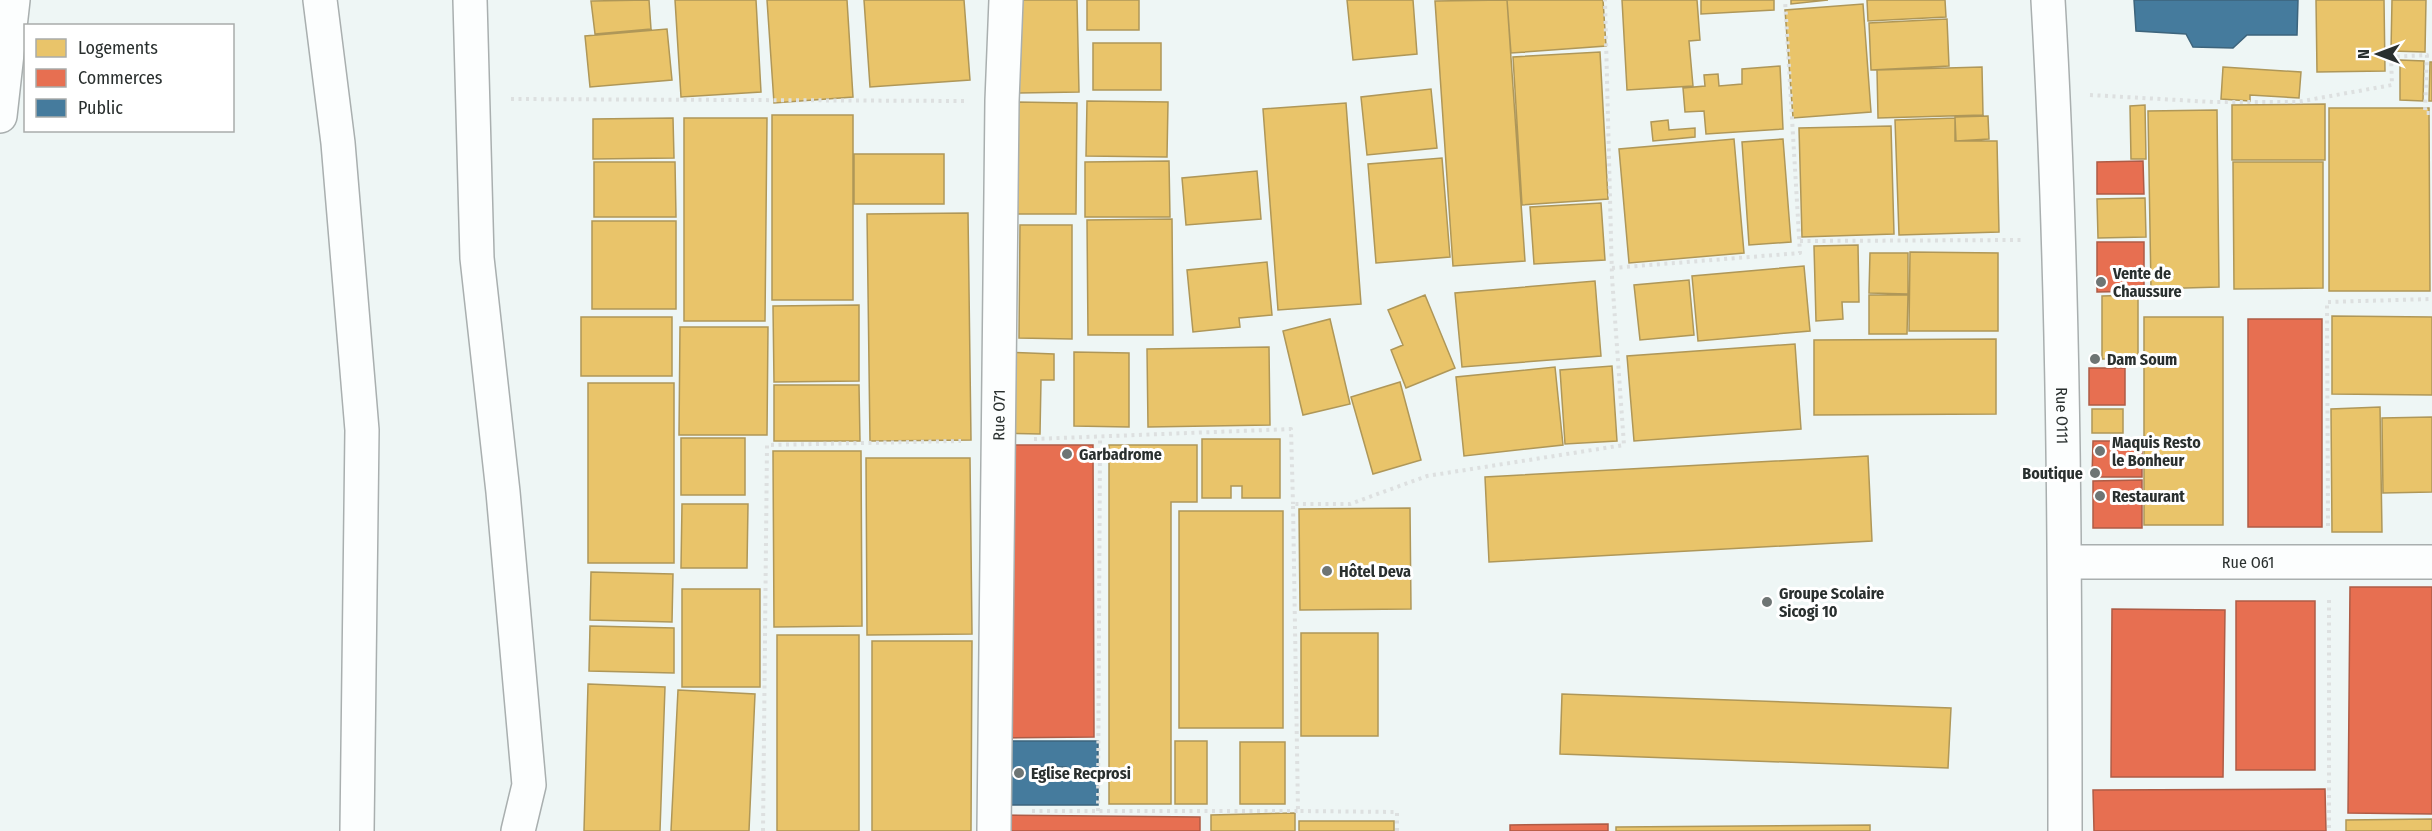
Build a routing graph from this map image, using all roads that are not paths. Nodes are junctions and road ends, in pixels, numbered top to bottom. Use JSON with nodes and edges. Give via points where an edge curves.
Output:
{"nodes":[{"id":1,"x":14,"y":0,"type":"edge"},
{"id":2,"x":320,"y":0,"type":"edge"},
{"id":3,"x":470,"y":0,"type":"edge"},
{"id":4,"x":1006,"y":0,"type":"edge"},
{"id":5,"x":2048,"y":0,"type":"edge"},
{"id":6,"x":0,"y":116,"type":"edge"},
{"id":7,"x":2064,"y":562,"type":"junction"},
{"id":8,"x":2432,"y":562,"type":"edge"},
{"id":9,"x":994,"y":821,"type":"edge"},
{"id":10,"x":357,"y":831,"type":"edge"},
{"id":11,"x":518,"y":831,"type":"edge"},
{"id":12,"x":2064,"y":831,"type":"edge"}],
"edges":[{"from":1,"to":6,"type":"main road"},
{"from":2,"to":10,"type":"main road","via":[[338,143],[362,430]]},
{"from":3,"to":11,"type":"main road","via":[[477,258],[529,785]]},
{"from":4,"to":9,"type":"main road","name":"Rue O71"},
{"from":5,"to":7,"type":"main road","name":"Rue O111","via":[[2059,240]]},
{"from":7,"to":8,"type":"main road","name":"Rue O61"},
{"from":7,"to":12,"type":"main road","name":"Rue O111"}]}
